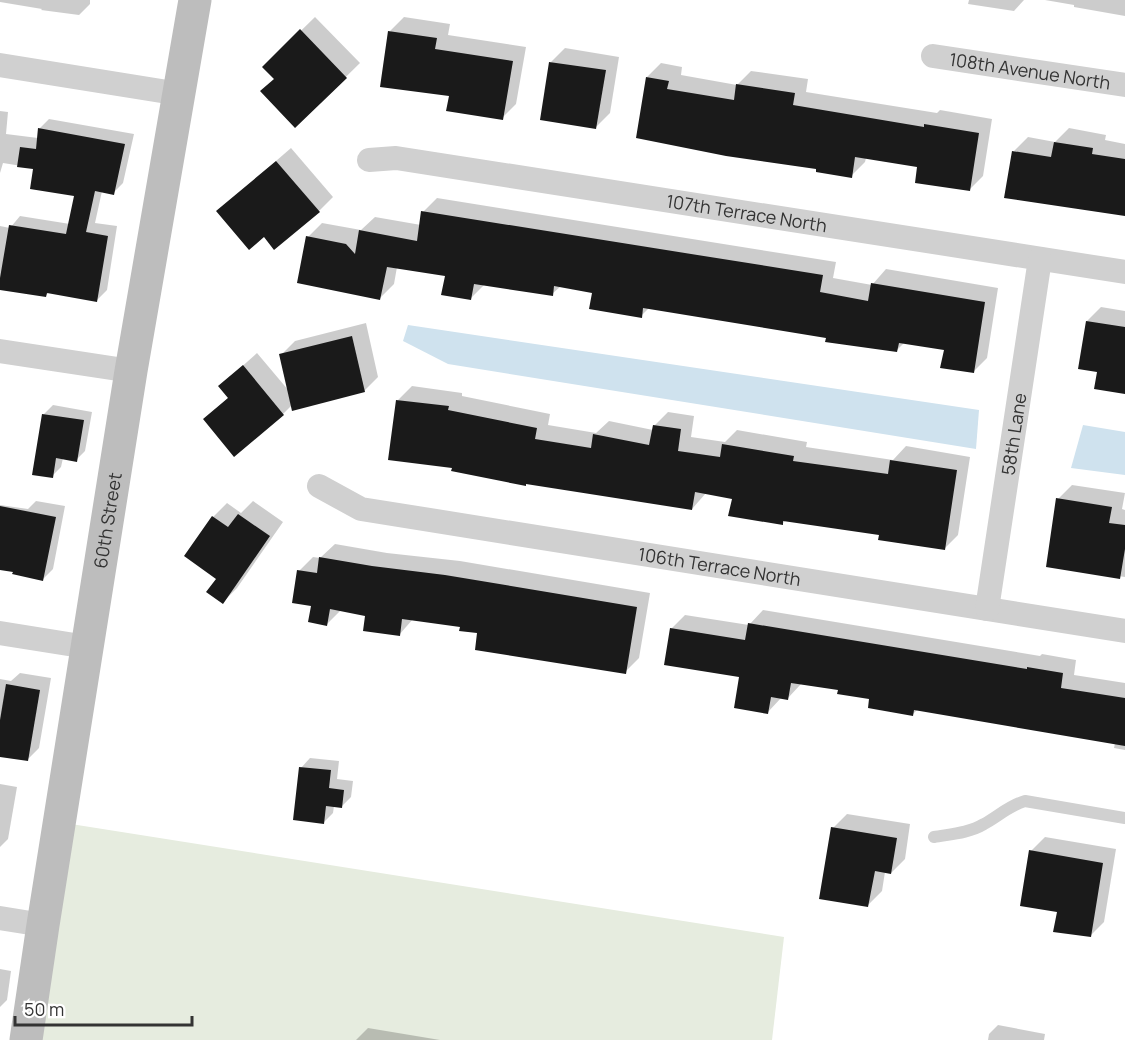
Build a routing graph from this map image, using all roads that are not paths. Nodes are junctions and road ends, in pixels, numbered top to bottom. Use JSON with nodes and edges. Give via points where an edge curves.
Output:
{"nodes":[{"id":1,"x":195,"y":0,"type":"edge"},
{"id":2,"x":933,"y":56,"type":"dead end"},
{"id":3,"x":0,"y":65,"type":"edge"},
{"id":4,"x":1125,"y":85,"type":"edge"},
{"id":5,"x":180,"y":94,"type":"junction"},
{"id":6,"x":369,"y":160,"type":"dead end"},
{"id":7,"x":1040,"y":259,"type":"junction"},
{"id":8,"x":1125,"y":272,"type":"edge"},
{"id":9,"x":0,"y":351,"type":"edge"},
{"id":10,"x":131,"y":371,"type":"junction"},
{"id":11,"x":319,"y":486,"type":"dead end"},
{"id":12,"x":987,"y":609,"type":"junction"},
{"id":13,"x":1125,"y":631,"type":"edge"},
{"id":14,"x":0,"y":633,"type":"edge"},
{"id":15,"x":87,"y":647,"type":"junction"},
{"id":16,"x":1125,"y":818,"type":"edge"},
{"id":17,"x":934,"y":837,"type":"dead end"},
{"id":18,"x":0,"y":918,"type":"edge"},
{"id":19,"x":43,"y":925,"type":"junction"},
{"id":20,"x":26,"y":1040,"type":"edge"}],
"edges":[{"from":1,"to":5,"type":"street","name":"60th Street"},
{"from":2,"to":4,"type":"street","name":"108th Avenue North"},
{"from":3,"to":5,"type":"street"},
{"from":5,"to":10,"type":"street","name":"60th Street"},
{"from":6,"to":7,"type":"street","name":"107th Terrace North","via":[[396,158]]},
{"from":7,"to":8,"type":"street","name":"107th Terrace North"},
{"from":7,"to":12,"type":"street","name":"58th Lane"},
{"from":9,"to":10,"type":"street"},
{"from":10,"to":15,"type":"street","name":"60th Street"},
{"from":11,"to":12,"type":"street","name":"106th Terrace North","via":[[361,509]]},
{"from":12,"to":13,"type":"street","name":"106th Terrace North"},
{"from":14,"to":15,"type":"street"},
{"from":15,"to":19,"type":"street","name":"60th Street"},
{"from":16,"to":17,"type":"lane","via":[[1025,801],[982,826]]},
{"from":18,"to":19,"type":"street"},
{"from":19,"to":20,"type":"street","name":"60th Street"}]}
